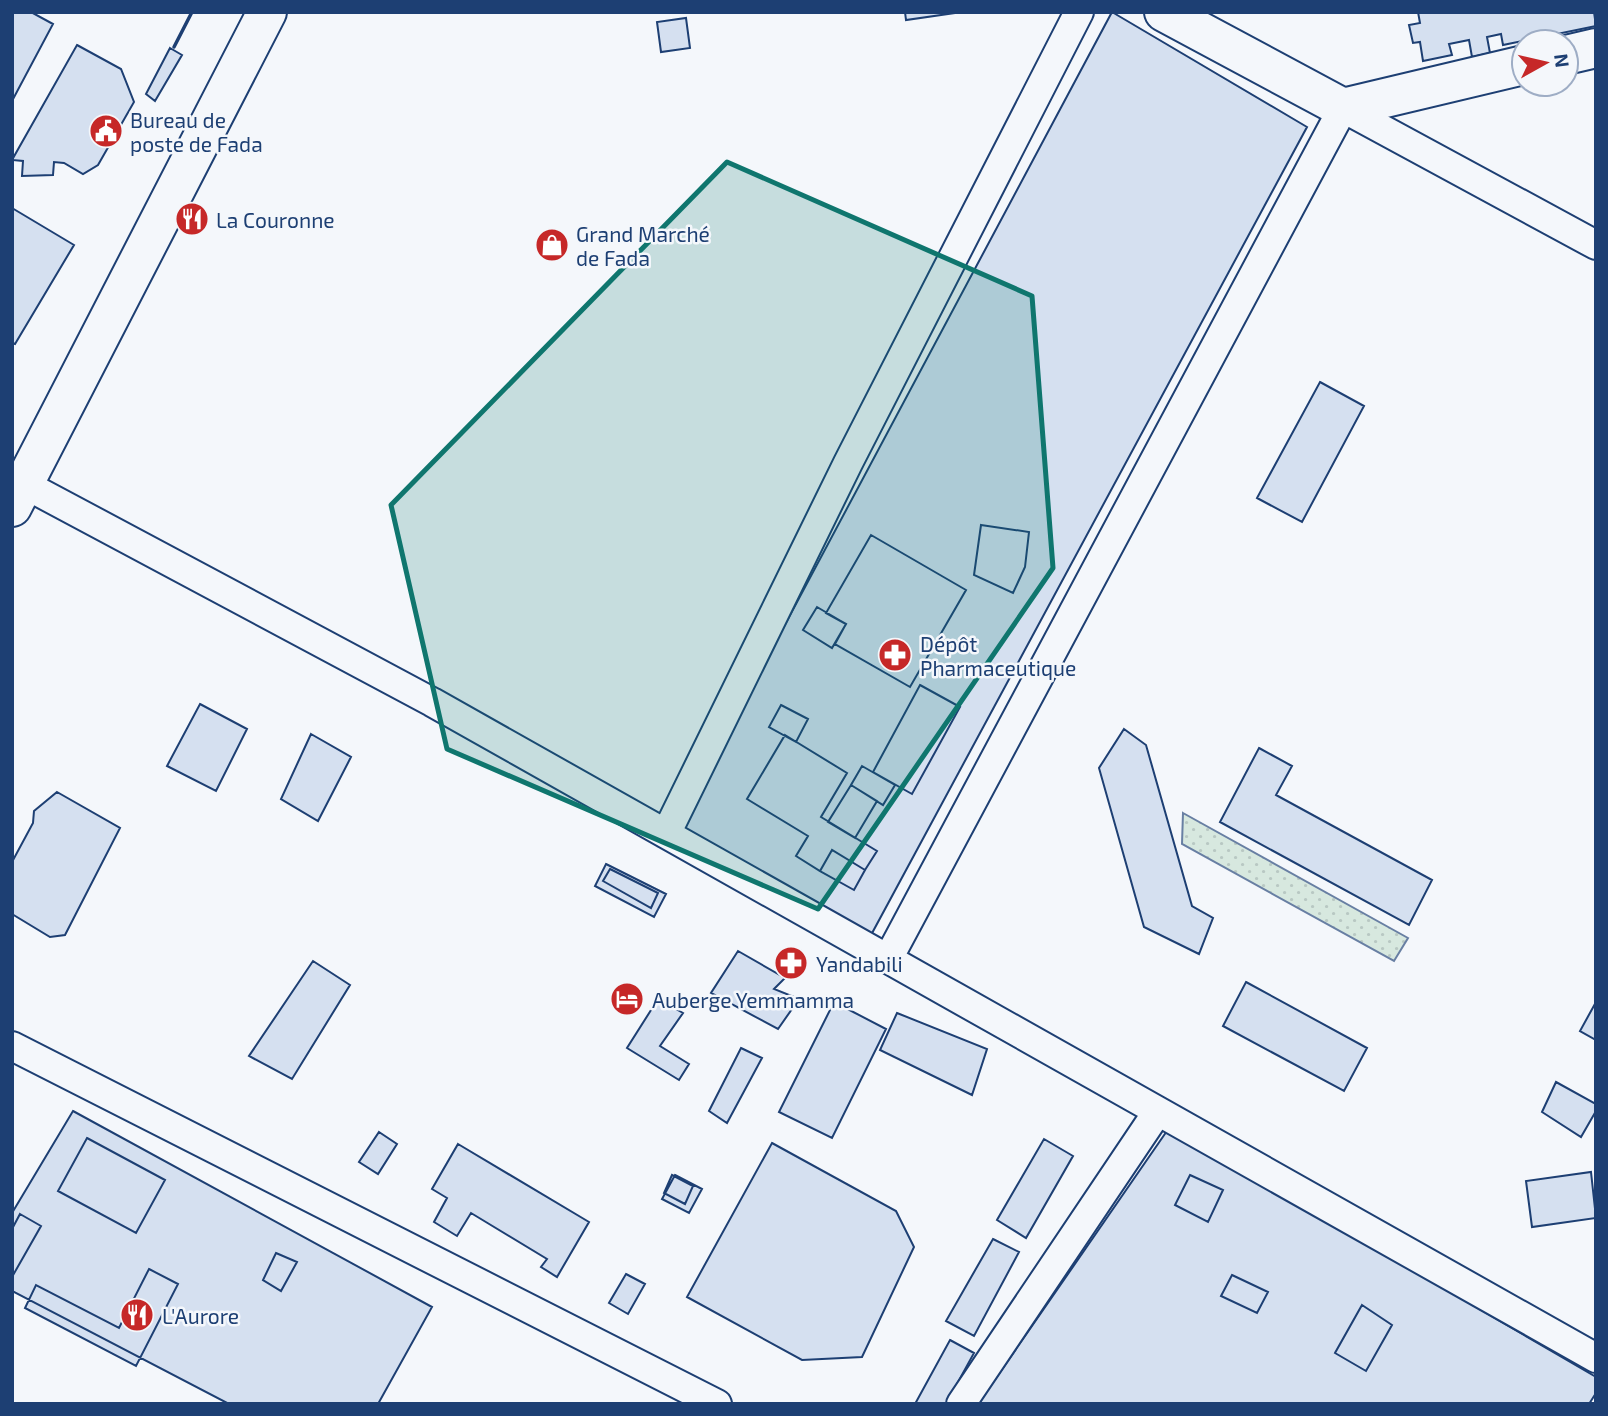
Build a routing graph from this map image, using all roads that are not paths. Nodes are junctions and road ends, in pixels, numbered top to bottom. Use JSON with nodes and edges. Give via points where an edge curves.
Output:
{"nodes":[{"id":1,"x":267,"y":12,"type":"edge"},
{"id":2,"x":1079,"y":12,"type":"edge"},
{"id":3,"x":1164,"y":12,"type":"edge"},
{"id":4,"x":1510,"y":68,"type":"edge"},
{"id":5,"x":1343,"y":108,"type":"junction"},
{"id":6,"x":1596,"y":245,"type":"edge"},
{"id":7,"x":18,"y":496,"type":"edge"},
{"id":8,"x":666,"y":834,"type":"junction"},
{"id":9,"x":888,"y":959,"type":"junction"},
{"id":10,"x":12,"y":1046,"type":"edge"},
{"id":11,"x":1158,"y":1111,"type":"junction"},
{"id":12,"x":1596,"y":1358,"type":"edge"},
{"id":13,"x":717,"y":1404,"type":"edge"},
{"id":14,"x":961,"y":1404,"type":"edge"}],
"edges":[{"from":1,"to":7,"type":"main road"},
{"from":2,"to":8,"type":"street","via":[[848,463]]},
{"from":3,"to":5,"type":"main road"},
{"from":4,"to":5,"type":"main road"},
{"from":5,"to":6,"type":"street"},
{"from":5,"to":9,"type":"street"},
{"from":7,"to":8,"type":"street","via":[[408,688]]},
{"from":8,"to":9,"type":"street"},
{"from":9,"to":11,"type":"street"},
{"from":10,"to":13,"type":"street"},
{"from":11,"to":12,"type":"street"},
{"from":11,"to":14,"type":"street"}]}
